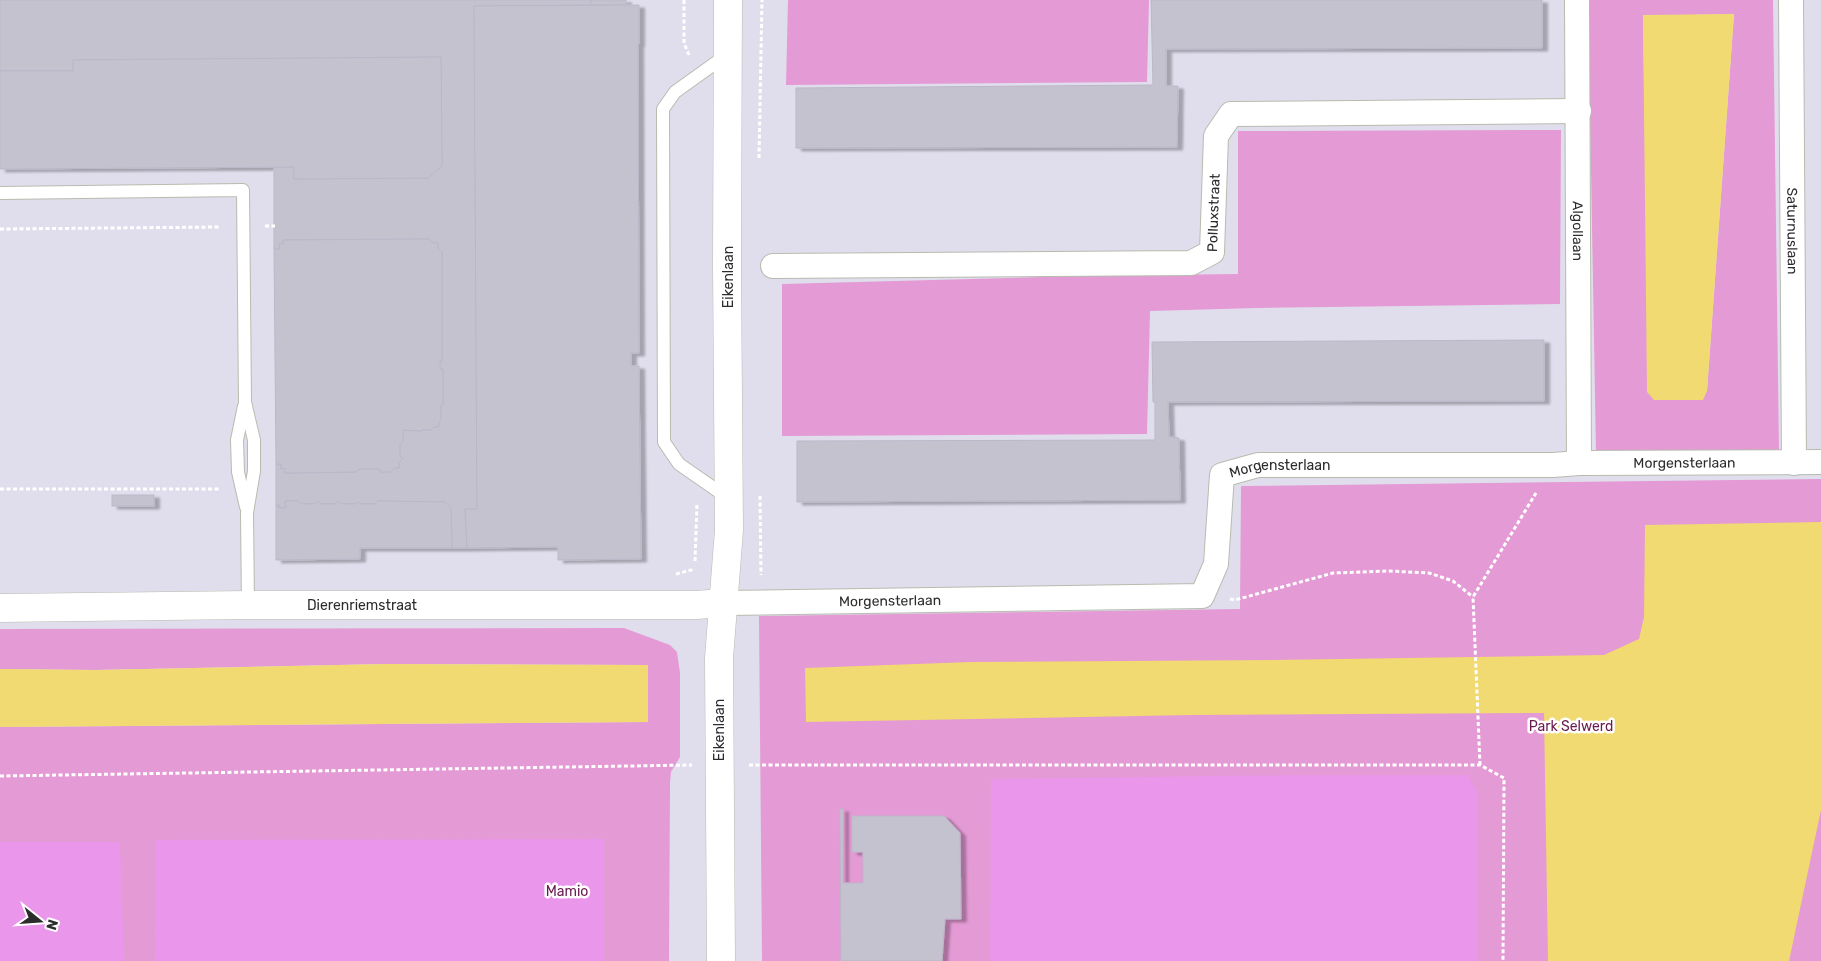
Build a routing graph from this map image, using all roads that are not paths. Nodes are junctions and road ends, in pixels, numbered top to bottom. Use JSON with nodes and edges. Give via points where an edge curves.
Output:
{"nodes":[{"id":1,"x":728,"y":0,"type":"edge"},
{"id":2,"x":1577,"y":0,"type":"edge"},
{"id":3,"x":1791,"y":0,"type":"edge"},
{"id":4,"x":728,"y":54,"type":"junction"},
{"id":5,"x":1579,"y":111,"type":"junction"},
{"id":6,"x":0,"y":193,"type":"edge"},
{"id":7,"x":773,"y":266,"type":"dead end"},
{"id":8,"x":245,"y":402,"type":"junction"},
{"id":9,"x":1821,"y":462,"type":"edge"},
{"id":10,"x":1579,"y":463,"type":"junction"},
{"id":11,"x":1794,"y":463,"type":"junction"},
{"id":12,"x":729,"y":499,"type":"junction"},
{"id":13,"x":247,"y":513,"type":"junction"},
{"id":14,"x":724,"y":603,"type":"junction"},
{"id":15,"x":248,"y":605,"type":"junction"},
{"id":16,"x":0,"y":608,"type":"edge"},
{"id":17,"x":721,"y":961,"type":"edge"}],
"edges":[{"from":1,"to":4,"type":"main road","name":"Eikenlaan"},
{"from":2,"to":5,"type":"street","name":"Algollaan"},
{"from":3,"to":11,"type":"street","name":"Saturnuslaan"},
{"from":4,"to":12,"type":"main road","name":"Eikenlaan"},
{"from":4,"to":12,"type":"lane","via":[[675,92],[662,109],[664,442],[679,464]]},
{"from":5,"to":7,"type":"street","name":"Polluxstraat","via":[[1231,114],[1216,136],[1212,252],[1192,263]]},
{"from":5,"to":10,"type":"street","name":"Algollaan"},
{"from":6,"to":8,"type":"lane","via":[[243,190]]},
{"from":8,"to":13,"type":"lane","via":[[254,440],[254,471]]},
{"from":8,"to":13,"type":"lane","via":[[237,440],[238,472]]},
{"from":9,"to":11,"type":"street","name":"Morgensterlaan"},
{"from":10,"to":11,"type":"street","name":"Morgensterlaan"},
{"from":10,"to":14,"type":"street","name":"Morgensterlaan","via":[[1258,465],[1222,475],[1216,564],[1202,596]]},
{"from":12,"to":14,"type":"main road","name":"Eikenlaan"},
{"from":13,"to":15,"type":"lane"},
{"from":14,"to":15,"type":"main road","name":"Dierenriemstraat"},
{"from":14,"to":17,"type":"main road","name":"Eikenlaan","via":[[719,658]]},
{"from":15,"to":16,"type":"main road","name":"Dierenriemstraat"}]}
